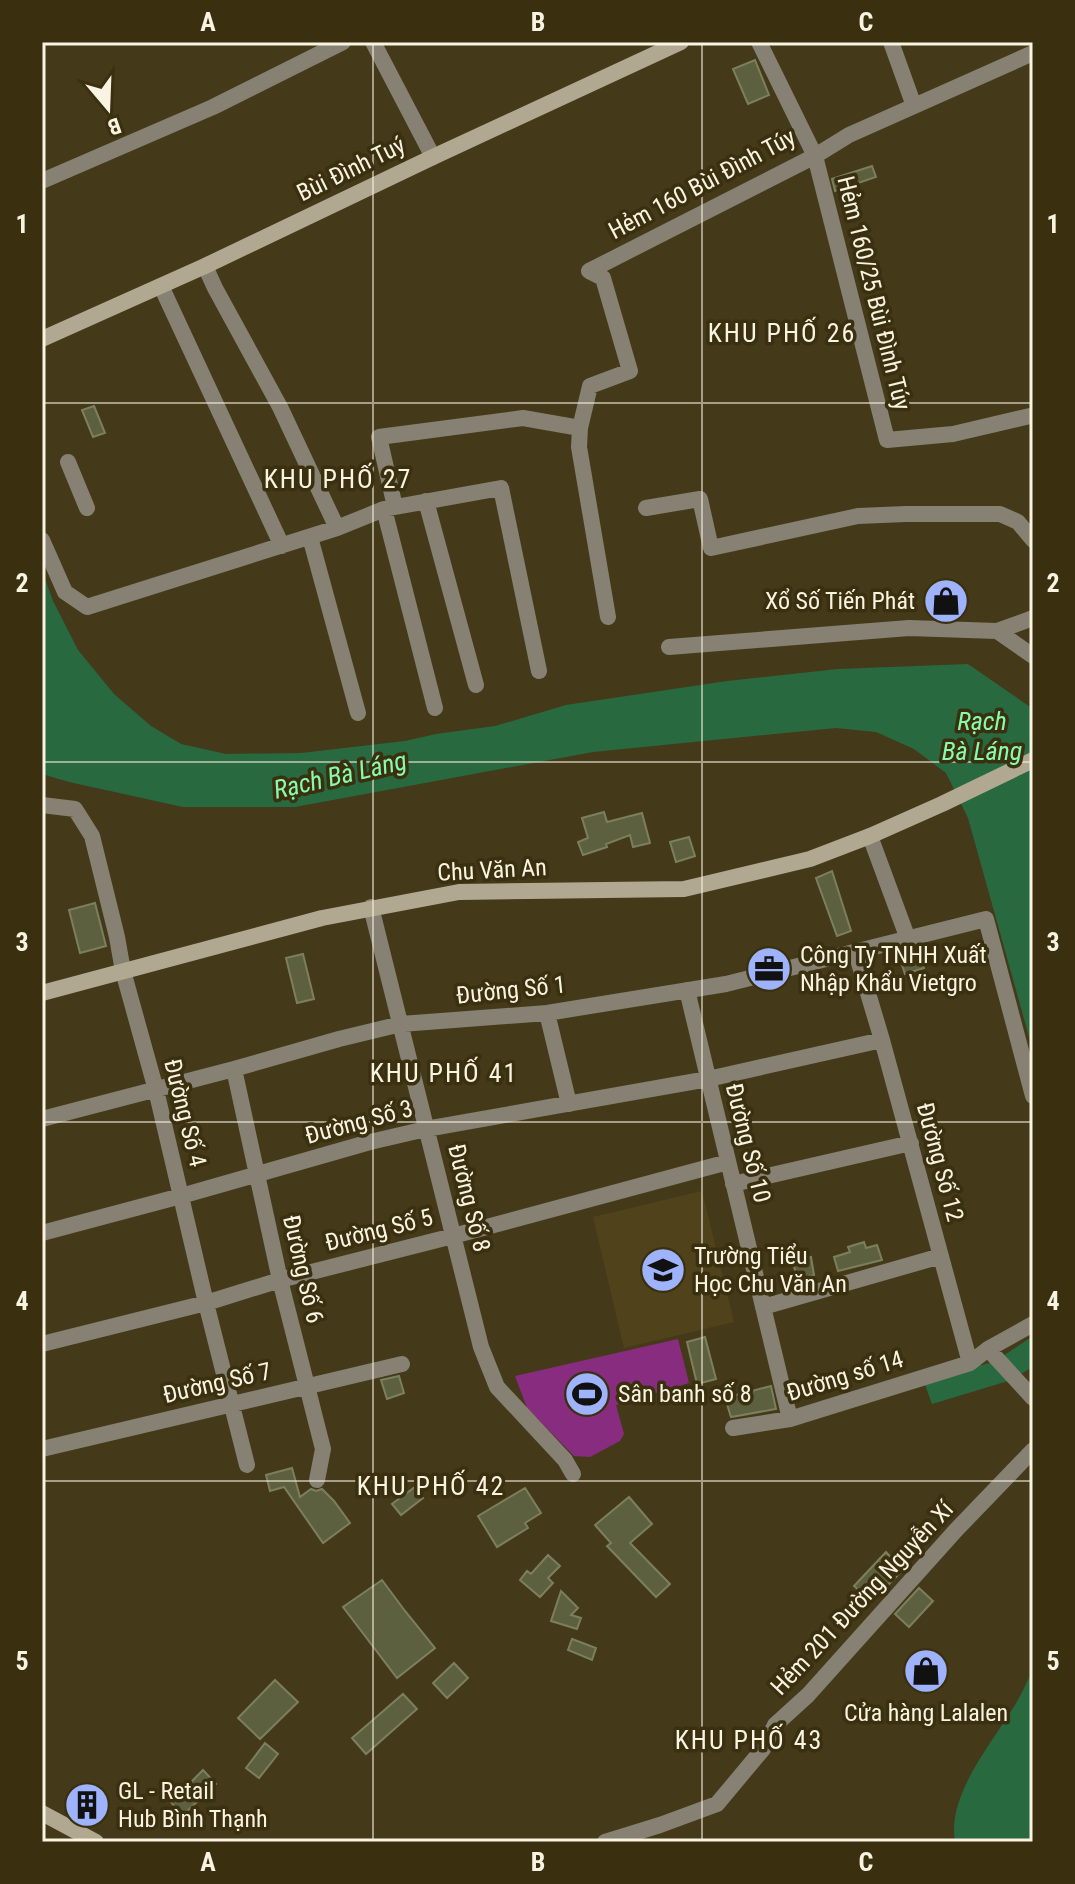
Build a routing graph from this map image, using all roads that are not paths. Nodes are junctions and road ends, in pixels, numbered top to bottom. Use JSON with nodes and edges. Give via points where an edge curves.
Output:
{"nodes":[{"id":1,"x":343,"y":42,"type":"edge"},
{"id":2,"x":373,"y":42,"type":"edge"},
{"id":3,"x":681,"y":42,"type":"edge"},
{"id":4,"x":759,"y":42,"type":"edge"},
{"id":5,"x":891,"y":42,"type":"edge"},
{"id":6,"x":1033,"y":53,"type":"edge"},
{"id":7,"x":914,"y":106,"type":"junction"},
{"id":8,"x":815,"y":156,"type":"junction"},
{"id":9,"x":433,"y":157,"type":"junction"},
{"id":10,"x":42,"y":181,"type":"edge"},
{"id":11,"x":205,"y":266,"type":"junction"},
{"id":12,"x":161,"y":286,"type":"junction"},
{"id":13,"x":42,"y":339,"type":"edge"},
{"id":14,"x":1030,"y":416,"type":"dead end"},
{"id":15,"x":580,"y":428,"type":"junction"},
{"id":16,"x":68,"y":462,"type":"dead end"},
{"id":17,"x":426,"y":501,"type":"junction"},
{"id":18,"x":87,"y":508,"type":"dead end"},
{"id":19,"x":390,"y":508,"type":"junction"},
{"id":20,"x":646,"y":508,"type":"dead end"},
{"id":21,"x":337,"y":528,"type":"junction"},
{"id":22,"x":310,"y":537,"type":"junction"},
{"id":23,"x":42,"y":540,"type":"edge"},
{"id":24,"x":1033,"y":540,"type":"edge"},
{"id":25,"x":282,"y":546,"type":"junction"},
{"id":26,"x":608,"y":617,"type":"dead end"},
{"id":27,"x":1033,"y":618,"type":"edge"},
{"id":28,"x":997,"y":631,"type":"junction"},
{"id":29,"x":669,"y":647,"type":"dead end"},
{"id":30,"x":1033,"y":656,"type":"edge"},
{"id":31,"x":539,"y":671,"type":"dead end"},
{"id":32,"x":476,"y":685,"type":"dead end"},
{"id":33,"x":435,"y":708,"type":"dead end"},
{"id":34,"x":358,"y":713,"type":"dead end"},
{"id":35,"x":1033,"y":760,"type":"edge"},
{"id":36,"x":42,"y":805,"type":"edge"},
{"id":37,"x":870,"y":836,"type":"junction"},
{"id":38,"x":371,"y":907,"type":"junction"},
{"id":39,"x":908,"y":939,"type":"junction"},
{"id":40,"x":856,"y":953,"type":"junction"},
{"id":41,"x":123,"y":971,"type":"junction"},
{"id":42,"x":687,"y":990,"type":"junction"},
{"id":43,"x":42,"y":993,"type":"edge"},
{"id":44,"x":547,"y":1013,"type":"junction"},
{"id":45,"x":401,"y":1024,"type":"junction"},
{"id":46,"x":882,"y":1040,"type":"junction"},
{"id":47,"x":234,"y":1069,"type":"junction"},
{"id":48,"x":708,"y":1079,"type":"junction"},
{"id":49,"x":156,"y":1090,"type":"junction"},
{"id":50,"x":1033,"y":1096,"type":"edge"},
{"id":51,"x":569,"y":1104,"type":"junction"},
{"id":52,"x":42,"y":1119,"type":"edge"},
{"id":53,"x":426,"y":1129,"type":"junction"},
{"id":54,"x":911,"y":1143,"type":"junction"},
{"id":55,"x":728,"y":1162,"type":"junction"},
{"id":56,"x":256,"y":1174,"type":"junction"},
{"id":57,"x":733,"y":1184,"type":"junction"},
{"id":58,"x":181,"y":1196,"type":"junction"},
{"id":59,"x":42,"y":1233,"type":"edge"},
{"id":60,"x":453,"y":1236,"type":"junction"},
{"id":61,"x":941,"y":1256,"type":"junction"},
{"id":62,"x":280,"y":1280,"type":"junction"},
{"id":63,"x":206,"y":1303,"type":"junction"},
{"id":64,"x":763,"y":1307,"type":"junction"},
{"id":65,"x":1033,"y":1324,"type":"edge"},
{"id":66,"x":42,"y":1344,"type":"edge"},
{"id":67,"x":994,"y":1355,"type":"junction"},
{"id":68,"x":970,"y":1363,"type":"junction"},
{"id":69,"x":402,"y":1364,"type":"dead end"},
{"id":70,"x":307,"y":1387,"type":"junction"},
{"id":71,"x":1033,"y":1398,"type":"edge"},
{"id":72,"x":233,"y":1404,"type":"junction"},
{"id":73,"x":790,"y":1419,"type":"junction"},
{"id":74,"x":733,"y":1428,"type":"dead end"},
{"id":75,"x":42,"y":1449,"type":"edge"},
{"id":76,"x":1033,"y":1450,"type":"edge"},
{"id":77,"x":247,"y":1465,"type":"dead end"},
{"id":78,"x":573,"y":1474,"type":"dead end"},
{"id":79,"x":317,"y":1480,"type":"dead end"},
{"id":80,"x":42,"y":1813,"type":"edge"},
{"id":81,"x":96,"y":1842,"type":"edge"},
{"id":82,"x":605,"y":1842,"type":"edge"}],
"edges":[{"from":1,"to":10,"type":"street","via":[[213,107]]},
{"from":2,"to":9,"type":"street"},
{"from":3,"to":9,"type":"street","name":"Bùi Đình Tuý"},
{"from":4,"to":8,"type":"street","name":"Hẻm 160 Bùi Đình Túy"},
{"from":5,"to":7,"type":"street"},
{"from":6,"to":7,"type":"street"},
{"from":7,"to":8,"type":"street"},
{"from":8,"to":14,"type":"street","name":"Hẻm 160/25 Bùi Đình Túy","via":[[887,440],[953,434]]},
{"from":8,"to":15,"type":"street","name":"Hẻm 160 Bùi Đình Túy","via":[[589,271],[603,278],[630,371],[590,386]]},
{"from":9,"to":11,"type":"street","name":"Bùi Đình Tuý"},
{"from":11,"to":12,"type":"street","name":"Bùi Đình Tuý"},
{"from":11,"to":21,"type":"street"},
{"from":12,"to":13,"type":"street","name":"Bùi Đình Tuý"},
{"from":12,"to":25,"type":"street"},
{"from":15,"to":19,"type":"street","via":[[523,418],[379,437]]},
{"from":15,"to":26,"type":"street"},
{"from":16,"to":18,"type":"street"},
{"from":17,"to":19,"type":"street"},
{"from":17,"to":31,"type":"street","via":[[501,488]]},
{"from":17,"to":32,"type":"street"},
{"from":19,"to":21,"type":"street"},
{"from":19,"to":33,"type":"street"},
{"from":20,"to":24,"type":"street","via":[[700,499],[711,548],[858,516],[906,514],[1000,514],[1018,522]]},
{"from":21,"to":22,"type":"street"},
{"from":22,"to":25,"type":"street"},
{"from":22,"to":34,"type":"street"},
{"from":23,"to":25,"type":"street","via":[[65,592],[87,607]]},
{"from":27,"to":28,"type":"street"},
{"from":28,"to":29,"type":"street","via":[[909,628]]},
{"from":28,"to":30,"type":"street"},
{"from":35,"to":37,"type":"street","name":"Chu Văn An"},
{"from":36,"to":41,"type":"street","name":"Đường Số 4","via":[[75,809],[92,836]]},
{"from":37,"to":38,"type":"street","name":"Chu Văn An","via":[[810,859],[684,889],[459,892]]},
{"from":37,"to":39,"type":"street"},
{"from":38,"to":41,"type":"street","name":"Chu Văn An"},
{"from":38,"to":45,"type":"street","name":"Đường Số 8"},
{"from":39,"to":40,"type":"street","name":"Đường Số 1"},
{"from":39,"to":50,"type":"street","name":"Đường Số 1","via":[[986,919]]},
{"from":40,"to":42,"type":"street","name":"Đường Số 1"},
{"from":40,"to":46,"type":"street","name":"Đường Số 12"},
{"from":41,"to":43,"type":"street","name":"Chu Văn An"},
{"from":41,"to":49,"type":"street","name":"Đường Số 4"},
{"from":42,"to":44,"type":"street","name":"Đường Số 1"},
{"from":42,"to":48,"type":"street","name":"Đường Số 10"},
{"from":44,"to":45,"type":"street","name":"Đường Số 1"},
{"from":44,"to":51,"type":"street"},
{"from":45,"to":47,"type":"street","name":"Đường Số 1"},
{"from":45,"to":53,"type":"street","name":"Đường Số 8"},
{"from":46,"to":48,"type":"street","name":"Đường Số 3"},
{"from":46,"to":54,"type":"street","name":"Đường Số 12"},
{"from":47,"to":49,"type":"street","name":"Đường Số 1"},
{"from":47,"to":56,"type":"street","name":"Đường Số 6"},
{"from":48,"to":51,"type":"street","name":"Đường Số 3"},
{"from":48,"to":55,"type":"street","name":"Đường Số 10"},
{"from":49,"to":52,"type":"street","name":"Đường Số 1"},
{"from":49,"to":58,"type":"street","name":"Đường Số 4"},
{"from":51,"to":53,"type":"street","name":"Đường Số 3"},
{"from":53,"to":56,"type":"street","name":"Đường Số 3"},
{"from":53,"to":60,"type":"street","name":"Đường Số 8"},
{"from":54,"to":57,"type":"street"},
{"from":54,"to":61,"type":"street","name":"Đường Số 12"},
{"from":55,"to":57,"type":"street","name":"Đường Số 10"},
{"from":55,"to":60,"type":"street","name":"Đường Số 5"},
{"from":56,"to":58,"type":"street","name":"Đường Số 3"},
{"from":56,"to":62,"type":"street","name":"Đường Số 6"},
{"from":57,"to":64,"type":"street","name":"Đường Số 10"},
{"from":58,"to":59,"type":"street","name":"Đường Số 3"},
{"from":58,"to":63,"type":"street","name":"Đường Số 4"},
{"from":60,"to":62,"type":"street","name":"Đường Số 5"},
{"from":60,"to":78,"type":"street","name":"Đường Số 8","via":[[481,1347],[497,1387]]},
{"from":61,"to":64,"type":"street"},
{"from":61,"to":68,"type":"street","name":"Đường Số 12"},
{"from":62,"to":63,"type":"street","name":"Đường Số 5"},
{"from":62,"to":70,"type":"street","name":"Đường Số 6"},
{"from":63,"to":66,"type":"street","name":"Đường Số 5"},
{"from":63,"to":72,"type":"street","name":"Đường Số 4"},
{"from":64,"to":73,"type":"street","name":"Đường Số 10"},
{"from":65,"to":67,"type":"street"},
{"from":67,"to":68,"type":"street"},
{"from":67,"to":71,"type":"street"},
{"from":68,"to":73,"type":"street","name":"Đường số 14"},
{"from":69,"to":70,"type":"street","name":"Đường Số 7"},
{"from":70,"to":72,"type":"street","name":"Đường Số 7"},
{"from":70,"to":79,"type":"street","name":"Đường Số 6","via":[[323,1449]]},
{"from":72,"to":75,"type":"street","name":"Đường Số 7"},
{"from":72,"to":77,"type":"street","name":"Đường Số 4"},
{"from":73,"to":74,"type":"street","name":"Đường số 14"},
{"from":76,"to":82,"type":"street","name":"Hẻm 201 Đường Nguyễn Xí","via":[[775,1725],[763,1749],[717,1804]]},
{"from":80,"to":81,"type":"street"}]}
